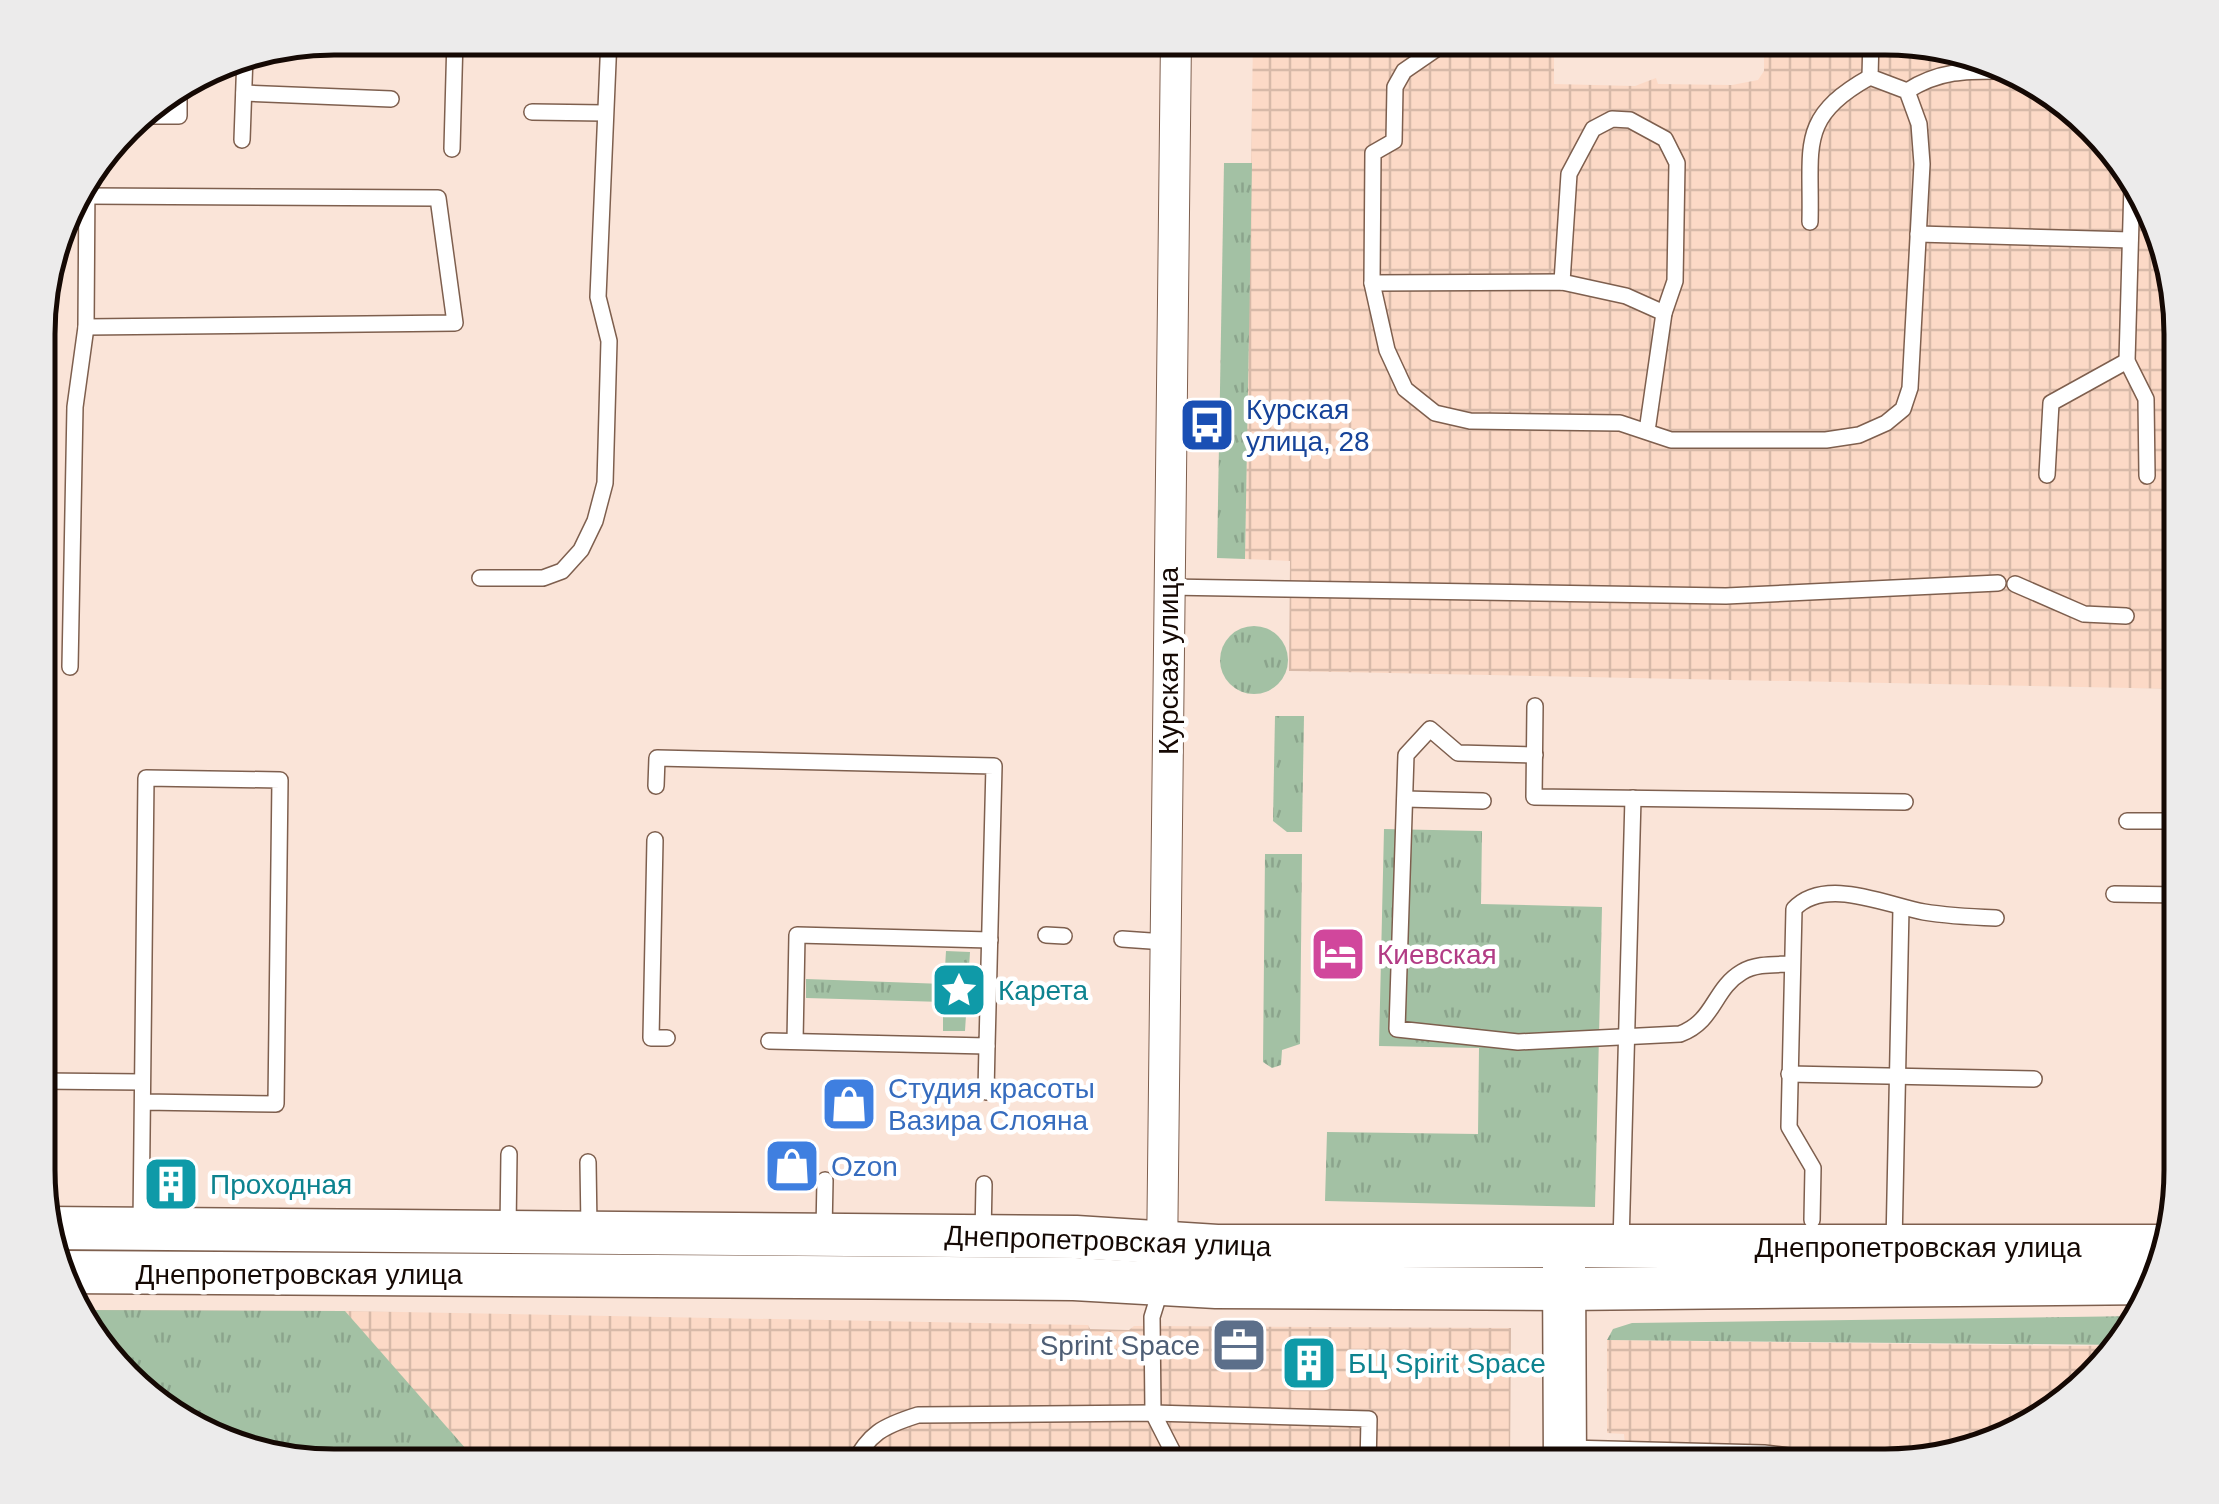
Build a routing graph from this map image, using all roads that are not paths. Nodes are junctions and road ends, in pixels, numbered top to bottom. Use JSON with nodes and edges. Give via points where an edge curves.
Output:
{"nodes":[{"id":1,"x":455,"y":55,"type":"edge"},
{"id":2,"x":607,"y":55,"type":"edge"},
{"id":3,"x":1176,"y":56,"type":"edge"},
{"id":4,"x":1426,"y":56,"type":"edge"},
{"id":5,"x":1871,"y":56,"type":"edge"},
{"id":6,"x":245,"y":70,"type":"edge"},
{"id":7,"x":1978,"y":71,"type":"edge"},
{"id":8,"x":1870,"y":77,"type":"junction"},
{"id":9,"x":1907,"y":91,"type":"junction"},
{"id":10,"x":244,"y":93,"type":"junction"},
{"id":11,"x":391,"y":100,"type":"dead end"},
{"id":12,"x":179,"y":102,"type":"edge"},
{"id":13,"x":532,"y":112,"type":"dead end"},
{"id":14,"x":604,"y":113,"type":"junction"},
{"id":15,"x":160,"y":116,"type":"edge"},
{"id":16,"x":242,"y":140,"type":"dead end"},
{"id":17,"x":452,"y":148,"type":"dead end"},
{"id":18,"x":91,"y":196,"type":"edge"},
{"id":19,"x":2131,"y":204,"type":"edge"},
{"id":20,"x":86,"y":206,"type":"edge"},
{"id":21,"x":1810,"y":222,"type":"dead end"},
{"id":22,"x":1918,"y":234,"type":"junction"},
{"id":23,"x":2130,"y":240,"type":"junction"},
{"id":24,"x":1562,"y":282,"type":"junction"},
{"id":25,"x":1372,"y":284,"type":"junction"},
{"id":26,"x":1664,"y":312,"type":"junction"},
{"id":27,"x":86,"y":327,"type":"junction"},
{"id":28,"x":2127,"y":362,"type":"junction"},
{"id":29,"x":1647,"y":432,"type":"junction"},
{"id":30,"x":2047,"y":475,"type":"dead end"},
{"id":31,"x":2147,"y":476,"type":"dead end"},
{"id":32,"x":480,"y":578,"type":"dead end"},
{"id":33,"x":1998,"y":584,"type":"dead end"},
{"id":34,"x":2016,"y":584,"type":"dead end"},
{"id":35,"x":1168,"y":587,"type":"junction"},
{"id":36,"x":2126,"y":616,"type":"dead end"},
{"id":37,"x":70,"y":667,"type":"dead end"},
{"id":38,"x":1536,"y":706,"type":"dead end"},
{"id":39,"x":1535,"y":755,"type":"junction"},
{"id":40,"x":656,"y":786,"type":"dead end"},
{"id":41,"x":1405,"y":798,"type":"junction"},
{"id":42,"x":1632,"y":798,"type":"junction"},
{"id":43,"x":1482,"y":801,"type":"dead end"},
{"id":44,"x":1905,"y":802,"type":"dead end"},
{"id":45,"x":2128,"y":821,"type":"dead end"},
{"id":46,"x":2163,"y":821,"type":"edge"},
{"id":47,"x":655,"y":840,"type":"dead end"},
{"id":48,"x":2114,"y":894,"type":"dead end"},
{"id":49,"x":2163,"y":895,"type":"edge"},
{"id":50,"x":1901,"y":908,"type":"junction"},
{"id":51,"x":1996,"y":918,"type":"dead end"},
{"id":52,"x":1046,"y":935,"type":"dead end"},
{"id":53,"x":1064,"y":936,"type":"dead end"},
{"id":54,"x":1122,"y":939,"type":"dead end"},
{"id":55,"x":990,"y":940,"type":"junction"},
{"id":56,"x":1165,"y":942,"type":"junction"},
{"id":57,"x":1791,"y":964,"type":"junction"},
{"id":58,"x":666,"y":1038,"type":"dead end"},
{"id":59,"x":1624,"y":1038,"type":"junction"},
{"id":60,"x":769,"y":1040,"type":"dead end"},
{"id":61,"x":795,"y":1042,"type":"junction"},
{"id":62,"x":988,"y":1046,"type":"junction"},
{"id":63,"x":1790,"y":1074,"type":"junction"},
{"id":64,"x":1897,"y":1076,"type":"junction"},
{"id":65,"x":2034,"y":1079,"type":"dead end"},
{"id":66,"x":56,"y":1081,"type":"edge"},
{"id":67,"x":142,"y":1082,"type":"junction"},
{"id":68,"x":986,"y":1092,"type":"dead end"},
{"id":69,"x":142,"y":1102,"type":"junction"},
{"id":70,"x":510,"y":1154,"type":"dead end"},
{"id":71,"x":588,"y":1162,"type":"dead end"},
{"id":72,"x":825,"y":1180,"type":"dead end"},
{"id":73,"x":984,"y":1184,"type":"dead end"},
{"id":74,"x":1812,"y":1220,"type":"dead end"},
{"id":75,"x":61,"y":1228,"type":"edge"},
{"id":76,"x":142,"y":1228,"type":"junction"},
{"id":77,"x":508,"y":1232,"type":"junction"},
{"id":78,"x":589,"y":1233,"type":"junction"},
{"id":79,"x":824,"y":1235,"type":"junction"},
{"id":80,"x":982,"y":1236,"type":"junction"},
{"id":81,"x":1162,"y":1241,"type":"junction"},
{"id":82,"x":2153,"y":1246,"type":"edge"},
{"id":83,"x":1621,"y":1248,"type":"junction"},
{"id":84,"x":1894,"y":1248,"type":"junction"},
{"id":85,"x":1564,"y":1269,"type":"junction"},
{"id":86,"x":74,"y":1272,"type":"edge"},
{"id":87,"x":2140,"y":1283,"type":"edge"},
{"id":88,"x":1162,"y":1284,"type":"junction"},
{"id":89,"x":1153,"y":1413,"type":"junction"},
{"id":90,"x":861,"y":1448,"type":"edge"},
{"id":91,"x":1171,"y":1449,"type":"edge"},
{"id":92,"x":1368,"y":1449,"type":"edge"},
{"id":93,"x":1565,"y":1449,"type":"edge"}],
"edges":[{"from":1,"to":17,"type":"lane"},
{"from":2,"to":14,"type":"lane"},
{"from":3,"to":35,"type":"street","name":"Курская улица"},
{"from":4,"to":25,"type":"lane","via":[[1395,87],[1394,142],[1373,153]]},
{"from":5,"to":8,"type":"lane"},
{"from":6,"to":10,"type":"lane"},
{"from":7,"to":9,"type":"lane","via":[[1930,76]]},
{"from":8,"to":9,"type":"lane"},
{"from":8,"to":21,"type":"lane","via":[[1821,114],[1813,136]]},
{"from":9,"to":22,"type":"lane","via":[[1919,124]]},
{"from":10,"to":11,"type":"lane"},
{"from":10,"to":16,"type":"lane"},
{"from":12,"to":15,"type":"lane","via":[[179,116]]},
{"from":13,"to":14,"type":"lane"},
{"from":14,"to":32,"type":"lane","via":[[598,298],[609,341],[605,483],[595,521],[562,570],[543,578]]},
{"from":18,"to":27,"type":"lane","via":[[438,198],[455,323]]},
{"from":19,"to":23,"type":"lane"},
{"from":20,"to":27,"type":"lane"},
{"from":22,"to":23,"type":"lane"},
{"from":22,"to":29,"type":"lane","via":[[1910,388],[1903,409],[1886,423],[1826,440],[1671,440]]},
{"from":23,"to":28,"type":"lane"},
{"from":24,"to":25,"type":"lane"},
{"from":24,"to":26,"type":"lane"},
{"from":24,"to":26,"type":"lane","via":[[1569,174],[1593,130],[1630,120],[1665,138],[1676,163],[1675,282]]},
{"from":25,"to":29,"type":"lane","via":[[1387,350],[1405,388],[1435,413],[1470,421],[1620,423]]},
{"from":26,"to":29,"type":"lane"},
{"from":27,"to":37,"type":"lane","via":[[75,407]]},
{"from":28,"to":30,"type":"lane","via":[[2051,403]]},
{"from":28,"to":31,"type":"lane","via":[[2146,399]]},
{"from":33,"to":35,"type":"lane","via":[[1726,596]]},
{"from":34,"to":36,"type":"lane","via":[[2084,614]]},
{"from":35,"to":56,"type":"street","name":"Курская улица"},
{"from":38,"to":39,"type":"lane"},
{"from":39,"to":41,"type":"lane","via":[[1458,752],[1430,729],[1406,755]]},
{"from":39,"to":42,"type":"lane","via":[[1534,797]]},
{"from":40,"to":55,"type":"lane","via":[[657,758],[994,766]]},
{"from":41,"to":43,"type":"lane"},
{"from":41,"to":59,"type":"lane","via":[[1398,1029],[1518,1042]]},
{"from":42,"to":44,"type":"lane"},
{"from":42,"to":59,"type":"lane"},
{"from":45,"to":46,"type":"lane"},
{"from":47,"to":58,"type":"lane","via":[[651,1038]]},
{"from":48,"to":49,"type":"lane"},
{"from":50,"to":51,"type":"lane"},
{"from":50,"to":57,"type":"lane","via":[[1854,896],[1802,901],[1794,909]]},
{"from":50,"to":64,"type":"lane"},
{"from":52,"to":53,"type":"lane"},
{"from":54,"to":56,"type":"lane"},
{"from":55,"to":61,"type":"lane","via":[[797,936]]},
{"from":55,"to":62,"type":"lane"},
{"from":56,"to":81,"type":"street","name":"Курская улица"},
{"from":57,"to":59,"type":"lane","via":[[1743,971],[1696,1028]]},
{"from":57,"to":63,"type":"lane"},
{"from":59,"to":83,"type":"lane"},
{"from":60,"to":61,"type":"lane"},
{"from":61,"to":62,"type":"lane"},
{"from":62,"to":68,"type":"lane"},
{"from":63,"to":64,"type":"lane"},
{"from":63,"to":74,"type":"lane","via":[[1790,1127],[1813,1168]]},
{"from":64,"to":65,"type":"lane"},
{"from":64,"to":84,"type":"lane"},
{"from":66,"to":67,"type":"lane"},
{"from":67,"to":69,"type":"lane"},
{"from":67,"to":69,"type":"lane","via":[[146,778],[280,780],[276,1104]]},
{"from":69,"to":76,"type":"lane"},
{"from":70,"to":77,"type":"lane"},
{"from":71,"to":78,"type":"lane"},
{"from":72,"to":79,"type":"lane"},
{"from":73,"to":80,"type":"lane"},
{"from":75,"to":76,"type":"main road","name":"Днепропетровская улица"},
{"from":76,"to":77,"type":"main road","name":"Днепропетровская улица"},
{"from":77,"to":78,"type":"main road","name":"Днепропетровская улица"},
{"from":78,"to":79,"type":"main road","name":"Днепропетровская улица"},
{"from":79,"to":80,"type":"main road","name":"Днепропетровская улица"},
{"from":80,"to":81,"type":"main road","name":"Днепропетровская улица"},
{"from":81,"to":85,"type":"main road","name":"Днепропетровская улица"},
{"from":81,"to":88,"type":"street","name":"Курская улица"},
{"from":82,"to":84,"type":"main road","name":"Днепропетровская улица"},
{"from":83,"to":84,"type":"main road","name":"Днепропетровская улица"},
{"from":83,"to":85,"type":"main road","name":"Днепропетровская улица"},
{"from":85,"to":87,"type":"main road","name":"Днепропетровская улица"},
{"from":85,"to":88,"type":"main road","name":"Днепропетровская улица"},
{"from":85,"to":93,"type":"main road"},
{"from":86,"to":88,"type":"main road","name":"Днепропетровская улица"},
{"from":88,"to":89,"type":"lane","via":[[1152,1317]]},
{"from":89,"to":90,"type":"lane","via":[[918,1414],[890,1424]]},
{"from":89,"to":91,"type":"lane"},
{"from":89,"to":92,"type":"lane","via":[[1368,1419]]}]}
